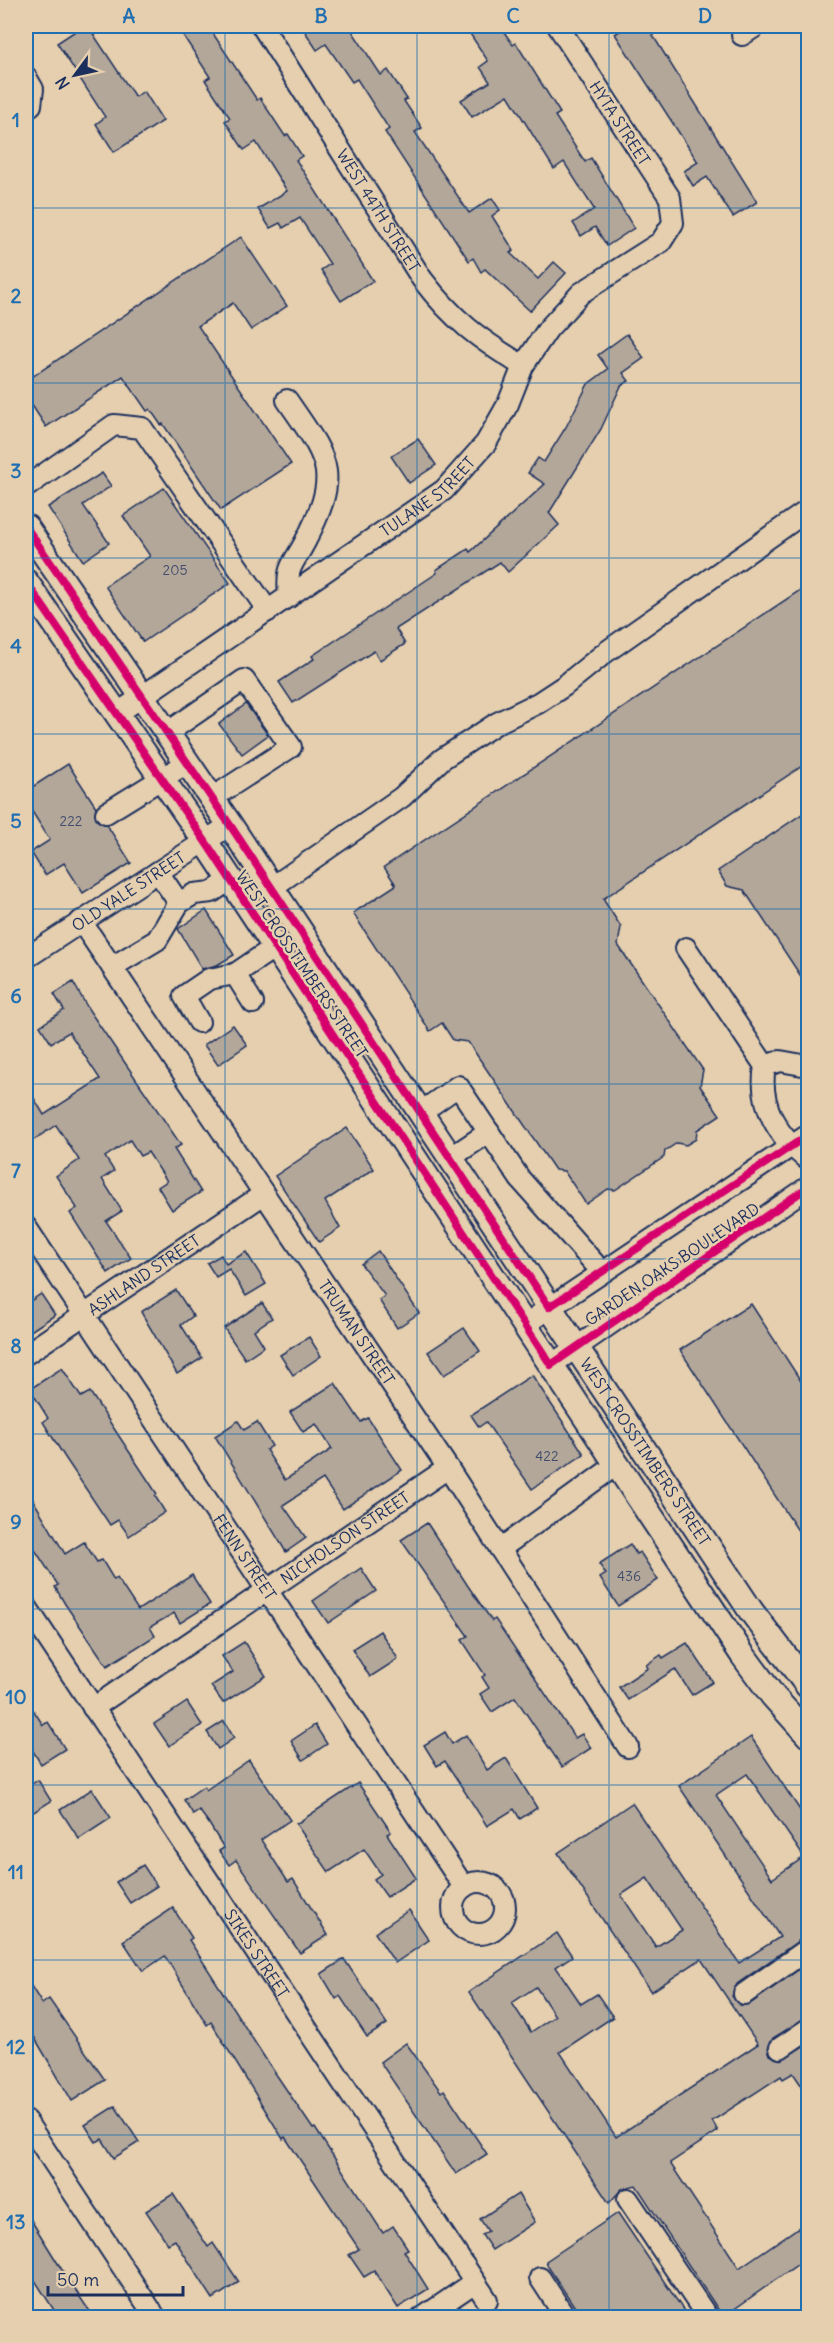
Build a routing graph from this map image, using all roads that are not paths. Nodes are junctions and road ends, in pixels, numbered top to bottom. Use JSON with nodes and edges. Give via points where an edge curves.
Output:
{"nodes":[{"id":1,"x":262,"y":26,"type":"edge"},
{"id":2,"x":558,"y":26,"type":"edge"},
{"id":3,"x":26,"y":77,"type":"edge"},
{"id":4,"x":26,"y":109,"type":"edge"},
{"id":5,"x":673,"y":223,"type":"joint"},
{"id":6,"x":523,"y":366,"type":"junction"},
{"id":7,"x":287,"y":400,"type":"dead end"},
{"id":8,"x":26,"y":487,"type":"edge"},
{"id":9,"x":808,"y":510,"type":"edge"},
{"id":10,"x":26,"y":527,"type":"edge"},
{"id":11,"x":26,"y":582,"type":"edge"},
{"id":12,"x":289,"y":597,"type":"junction"},
{"id":13,"x":268,"y":611,"type":"junction"},
{"id":14,"x":141,"y":696,"type":"junction"},
{"id":15,"x":118,"y":713,"type":"junction"},
{"id":16,"x":166,"y":733,"type":"junction"},
{"id":17,"x":187,"y":763,"type":"junction"},
{"id":18,"x":162,"y":778,"type":"junction"},
{"id":19,"x":212,"y":798,"type":"junction"},
{"id":20,"x":106,"y":813,"type":"dead end"},
{"id":21,"x":230,"y":825,"type":"junction"},
{"id":22,"x":205,"y":841,"type":"junction"},
{"id":23,"x":158,"y":872,"type":"junction"},
{"id":24,"x":230,"y":880,"type":"junction"},
{"id":25,"x":271,"y":888,"type":"junction"},
{"id":26,"x":179,"y":903,"type":"junction"},
{"id":27,"x":81,"y":921,"type":"junction"},
{"id":28,"x":274,"y":947,"type":"junction"},
{"id":29,"x":686,"y":948,"type":"dead end"},
{"id":30,"x":26,"y":958,"type":"edge"},
{"id":31,"x":112,"y":967,"type":"junction"},
{"id":32,"x":235,"y":974,"type":"junction"},
{"id":33,"x":253,"y":1003,"type":"dead end"},
{"id":34,"x":199,"y":1022,"type":"dead end"},
{"id":35,"x":765,"y":1066,"type":"junction"},
{"id":36,"x":808,"y":1066,"type":"edge"},
{"id":37,"x":402,"y":1085,"type":"junction"},
{"id":38,"x":377,"y":1102,"type":"junction"},
{"id":39,"x":420,"y":1113,"type":"junction"},
{"id":40,"x":489,"y":1132,"type":"junction"},
{"id":41,"x":808,"y":1135,"type":"edge"},
{"id":42,"x":791,"y":1147,"type":"junction"},
{"id":43,"x":450,"y":1158,"type":"junction"},
{"id":44,"x":808,"y":1160,"type":"edge"},
{"id":45,"x":808,"y":1187,"type":"edge"},
{"id":46,"x":264,"y":1194,"type":"junction"},
{"id":47,"x":26,"y":1227,"type":"edge"},
{"id":48,"x":602,"y":1272,"type":"junction"},
{"id":49,"x":549,"y":1307,"type":"junction"},
{"id":50,"x":84,"y":1315,"type":"junction"},
{"id":51,"x":524,"y":1325,"type":"junction"},
{"id":52,"x":576,"y":1347,"type":"junction"},
{"id":53,"x":26,"y":1354,"type":"edge"},
{"id":54,"x":551,"y":1365,"type":"junction"},
{"id":55,"x":650,"y":1458,"type":"junction"},
{"id":56,"x":448,"y":1468,"type":"junction"},
{"id":57,"x":620,"y":1471,"type":"junction"},
{"id":58,"x":500,"y":1549,"type":"junction"},
{"id":59,"x":267,"y":1590,"type":"junction"},
{"id":60,"x":26,"y":1606,"type":"edge"},
{"id":61,"x":807,"y":1684,"type":"edge"},
{"id":62,"x":773,"y":1696,"type":"junction"},
{"id":63,"x":93,"y":1708,"type":"junction"},
{"id":64,"x":808,"y":1735,"type":"edge"},
{"id":65,"x":628,"y":1747,"type":"dead end"},
{"id":66,"x":464,"y":1887,"type":"dead end"},
{"id":67,"x":808,"y":1949,"type":"edge"},
{"id":68,"x":744,"y":1994,"type":"dead end"},
{"id":69,"x":808,"y":2028,"type":"edge"},
{"id":70,"x":780,"y":2048,"type":"dead end"},
{"id":71,"x":26,"y":2121,"type":"edge"},
{"id":72,"x":628,"y":2199,"type":"dead end"},
{"id":73,"x":540,"y":2278,"type":"dead end"},
{"id":74,"x":475,"y":2282,"type":"junction"},
{"id":75,"x":487,"y":2300,"type":"dead end"},
{"id":76,"x":156,"y":2318,"type":"edge"},
{"id":77,"x":422,"y":2318,"type":"edge"},
{"id":78,"x":566,"y":2318,"type":"edge"},
{"id":79,"x":708,"y":2318,"type":"edge"}],
"edges":[{"from":1,"to":6,"type":"street","name":"WEST 44TH STREET","via":[[445,310],[475,336]]},
{"from":2,"to":5,"type":"street","name":"HYTA STREET","via":[[670,198]]},
{"from":3,"to":4,"type":"street","via":[[33,89],[31,105]]},
{"from":5,"to":6,"type":"street","name":"TULANE STREET","via":[[661,242],[581,293],[548,329]]},
{"from":6,"to":12,"type":"street","name":"TULANE STREET","via":[[486,443],[444,490]]},
{"from":7,"to":12,"type":"street","via":[[322,451],[327,468],[326,489],[305,542],[290,563]]},
{"from":8,"to":13,"type":"street","via":[[114,425],[142,428]]},
{"from":9,"to":25,"type":"street","via":[[606,652],[564,686],[442,759],[402,797]]},
{"from":10,"to":14,"type":"main road","name":"WEST CROSSTIMBERS STREET"},
{"from":11,"to":15,"type":"main road","name":"WEST CROSSTIMBERS STREET"},
{"from":12,"to":13,"type":"street","name":"TULANE STREET"},
{"from":13,"to":14,"type":"street","name":"TULANE STREET"},
{"from":14,"to":15,"type":"street","name":"TULANE STREET"},
{"from":14,"to":16,"type":"main road","name":"WEST CROSSTIMBERS STREET"},
{"from":15,"to":18,"type":"main road","name":"WEST CROSSTIMBERS STREET"},
{"from":16,"to":17,"type":"main road","name":"WEST CROSSTIMBERS STREET"},
{"from":16,"to":19,"type":"street","via":[[244,680],[291,747]]},
{"from":17,"to":18,"type":"street"},
{"from":17,"to":19,"type":"main road","name":"WEST CROSSTIMBERS STREET"},
{"from":18,"to":20,"type":"street"},
{"from":18,"to":22,"type":"main road","name":"WEST CROSSTIMBERS STREET"},
{"from":19,"to":21,"type":"main road","name":"WEST CROSSTIMBERS STREET"},
{"from":21,"to":22,"type":"street","name":"OLD YALE STREET"},
{"from":21,"to":25,"type":"main road","name":"WEST CROSSTIMBERS STREET"},
{"from":22,"to":23,"type":"street","name":"OLD YALE STREET"},
{"from":22,"to":24,"type":"main road","name":"WEST CROSSTIMBERS STREET"},
{"from":23,"to":26,"type":"street"},
{"from":23,"to":27,"type":"street","name":"OLD YALE STREET"},
{"from":24,"to":26,"type":"street","via":[[212,892],[194,894]]},
{"from":24,"to":28,"type":"main road","name":"WEST CROSSTIMBERS STREET"},
{"from":25,"to":37,"type":"main road","name":"WEST CROSSTIMBERS STREET"},
{"from":26,"to":31,"type":"street","via":[[157,940]]},
{"from":27,"to":30,"type":"street","name":"OLD YALE STREET"},
{"from":27,"to":31,"type":"street","name":"TRUMAN STREET"},
{"from":28,"to":32,"type":"street"},
{"from":28,"to":38,"type":"main road","name":"WEST CROSSTIMBERS STREET"},
{"from":29,"to":35,"type":"street"},
{"from":31,"to":46,"type":"street","name":"TRUMAN STREET"},
{"from":32,"to":33,"type":"street"},
{"from":32,"to":34,"type":"street","via":[[209,979],[184,996]]},
{"from":35,"to":36,"type":"street","via":[[780,1061]]},
{"from":35,"to":42,"type":"street","via":[[766,1110]]},
{"from":37,"to":38,"type":"main road"},
{"from":37,"to":39,"type":"main road","name":"WEST CROSSTIMBERS STREET"},
{"from":38,"to":51,"type":"main road","name":"WEST CROSSTIMBERS STREET"},
{"from":39,"to":40,"type":"street","via":[[458,1086]]},
{"from":39,"to":43,"type":"main road","name":"WEST CROSSTIMBERS STREET"},
{"from":40,"to":43,"type":"street"},
{"from":40,"to":48,"type":"street","via":[[520,1179]]},
{"from":41,"to":42,"type":"street","name":"GARDEN OAKS BOULEVARD"},
{"from":42,"to":44,"type":"street"},
{"from":42,"to":48,"type":"street","name":"GARDEN OAKS BOULEVARD"},
{"from":43,"to":49,"type":"main road","name":"WEST CROSSTIMBERS STREET"},
{"from":45,"to":52,"type":"street","name":"GARDEN OAKS BOULEVARD"},
{"from":46,"to":50,"type":"street","name":"ASHLAND STREET"},
{"from":46,"to":56,"type":"street","name":"TRUMAN STREET"},
{"from":47,"to":50,"type":"street","name":"FENN STREET"},
{"from":48,"to":49,"type":"street","name":"GARDEN OAKS BOULEVARD"},
{"from":49,"to":51,"type":"street","name":"GARDEN OAKS BOULEVARD"},
{"from":49,"to":52,"type":"main road","name":"WEST CROSSTIMBERS STREET"},
{"from":50,"to":53,"type":"street","name":"ASHLAND STREET"},
{"from":50,"to":59,"type":"street","name":"FENN STREET"},
{"from":51,"to":54,"type":"main road","name":"WEST CROSSTIMBERS STREET"},
{"from":52,"to":54,"type":"street","name":"GARDEN OAKS BOULEVARD"},
{"from":52,"to":55,"type":"main road","name":"WEST CROSSTIMBERS STREET"},
{"from":54,"to":57,"type":"main road","name":"WEST CROSSTIMBERS STREET"},
{"from":55,"to":57,"type":"main road"},
{"from":55,"to":61,"type":"main road","name":"WEST CROSSTIMBERS STREET","via":[[751,1611]]},
{"from":56,"to":58,"type":"street","name":"TRUMAN STREET"},
{"from":56,"to":59,"type":"street","name":"NICHOLSON STREET"},
{"from":57,"to":58,"type":"street"},
{"from":57,"to":62,"type":"main road","name":"WEST CROSSTIMBERS STREET"},
{"from":58,"to":65,"type":"street","name":"TRUMAN STREET"},
{"from":59,"to":63,"type":"street","name":"NICHOLSON STREET"},
{"from":59,"to":66,"type":"street","name":"FENN STREET"},
{"from":60,"to":63,"type":"street","name":"SIKES STREET"},
{"from":61,"to":62,"type":"main road"},
{"from":62,"to":64,"type":"main road","name":"WEST CROSSTIMBERS STREET"},
{"from":63,"to":74,"type":"street","name":"SIKES STREET"},
{"from":67,"to":68,"type":"street"},
{"from":69,"to":70,"type":"street"},
{"from":71,"to":76,"type":"street"},
{"from":72,"to":79,"type":"street"},
{"from":73,"to":78,"type":"street"},
{"from":74,"to":75,"type":"street","name":"SIKES STREET"},
{"from":74,"to":77,"type":"street"}]}
